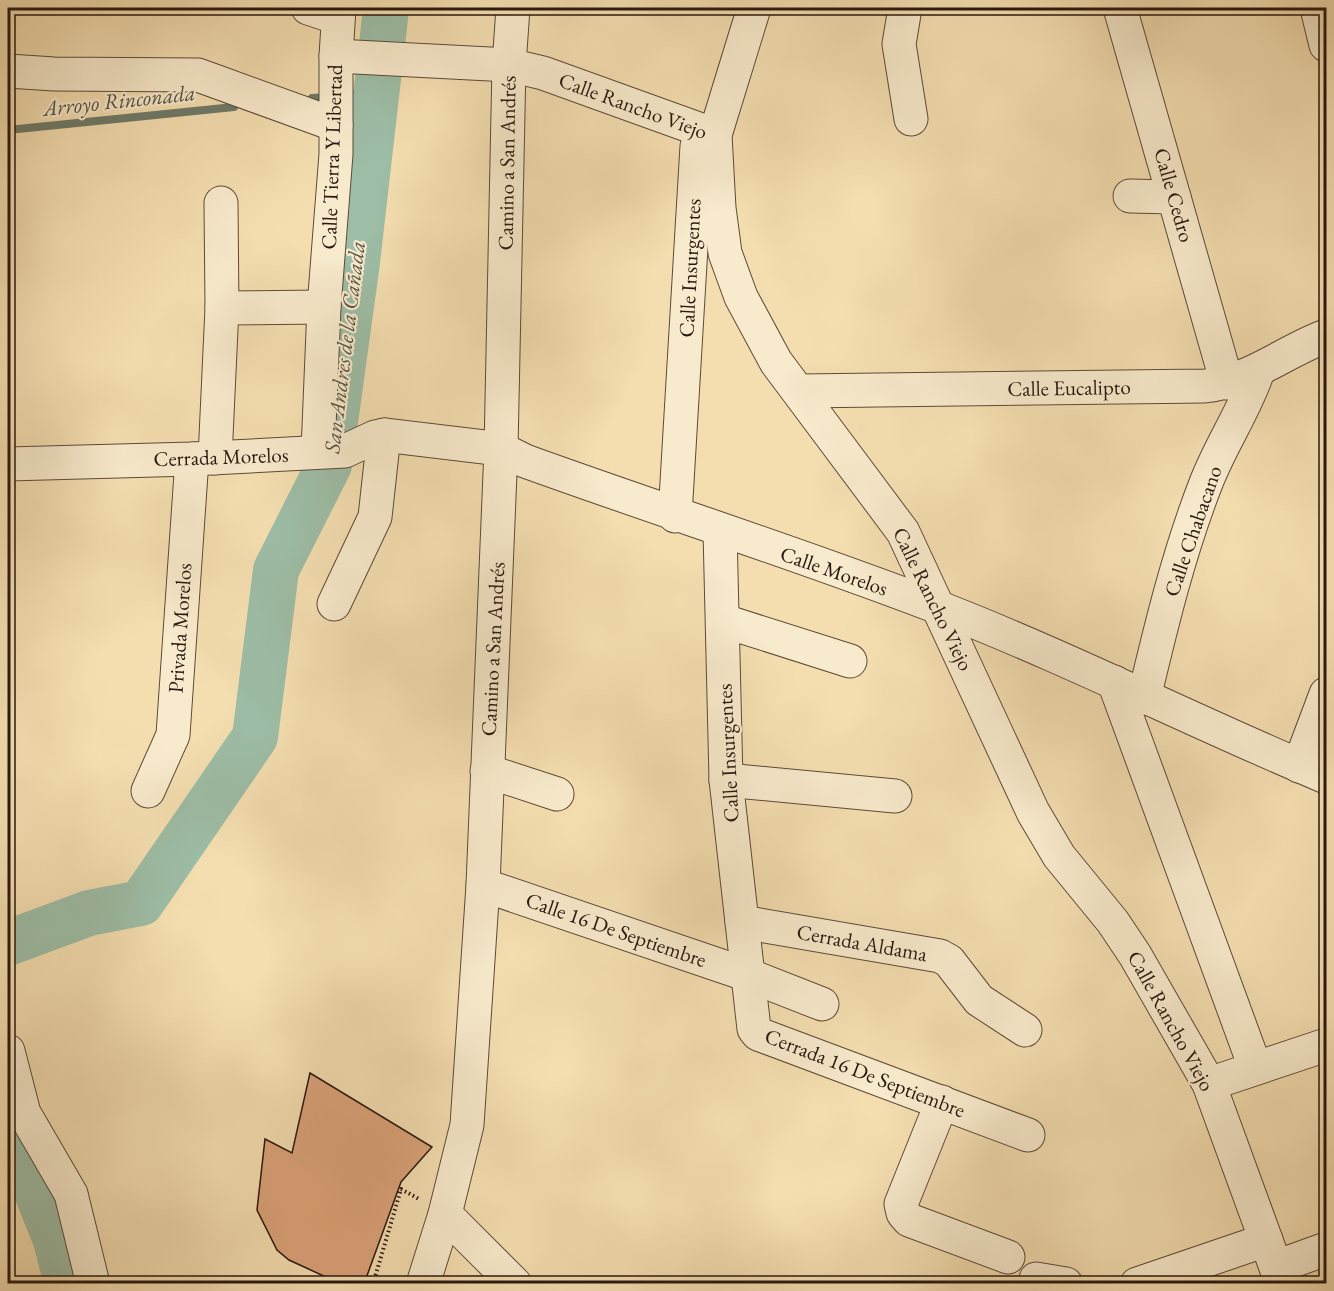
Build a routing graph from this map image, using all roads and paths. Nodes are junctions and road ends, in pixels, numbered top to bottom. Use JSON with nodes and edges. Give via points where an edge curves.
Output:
{"nodes":[{"id":1,"x":513,"y":8,"type":"edge"},
{"id":2,"x":754,"y":8,"type":"edge"},
{"id":3,"x":905,"y":8,"type":"edge"},
{"id":4,"x":1119,"y":8,"type":"edge"},
{"id":5,"x":1317,"y":8,"type":"edge"},
{"id":6,"x":328,"y":11,"type":"edge"},
{"id":7,"x":1326,"y":45,"type":"edge"},
{"id":8,"x":336,"y":56,"type":"junction"},
{"id":9,"x":509,"y":65,"type":"junction"},
{"id":10,"x":8,"y":71,"type":"edge"},
{"id":11,"x":911,"y":119,"type":"dead end"},
{"id":12,"x":336,"y":125,"type":"junction"},
{"id":13,"x":707,"y":132,"type":"junction"},
{"id":14,"x":1130,"y":196,"type":"dead end"},
{"id":15,"x":1174,"y":196,"type":"junction"},
{"id":16,"x":221,"y":203,"type":"dead end"},
{"id":17,"x":324,"y":307,"type":"junction"},
{"id":18,"x":222,"y":308,"type":"junction"},
{"id":19,"x":1326,"y":336,"type":"edge"},
{"id":20,"x":1258,"y":371,"type":"junction"},
{"id":21,"x":1227,"y":383,"type":"junction"},
{"id":22,"x":800,"y":391,"type":"junction"},
{"id":23,"x":384,"y":435,"type":"junction"},
{"id":24,"x":501,"y":449,"type":"junction"},
{"id":25,"x":330,"y":451,"type":"junction"},
{"id":26,"x":203,"y":458,"type":"junction"},
{"id":27,"x":8,"y":464,"type":"edge"},
{"id":28,"x":675,"y":516,"type":"junction"},
{"id":29,"x":720,"y":531,"type":"junction"},
{"id":30,"x":334,"y":604,"type":"dead end"},
{"id":31,"x":940,"y":608,"type":"junction"},
{"id":32,"x":724,"y":621,"type":"junction"},
{"id":33,"x":850,"y":661,"type":"dead end"},
{"id":34,"x":1114,"y":682,"type":"junction"},
{"id":35,"x":1326,"y":694,"type":"edge"},
{"id":36,"x":1144,"y":698,"type":"junction"},
{"id":37,"x":487,"y":771,"type":"junction"},
{"id":38,"x":1313,"y":771,"type":"edge"},
{"id":39,"x":726,"y":780,"type":"junction"},
{"id":40,"x":148,"y":791,"type":"dead end"},
{"id":41,"x":557,"y":794,"type":"dead end"},
{"id":42,"x":895,"y":796,"type":"dead end"},
{"id":43,"x":483,"y":885,"type":"junction"},
{"id":44,"x":742,"y":922,"type":"junction"},
{"id":45,"x":748,"y":975,"type":"junction"},
{"id":46,"x":822,"y":1004,"type":"dead end"},
{"id":47,"x":1025,"y":1030,"type":"dead end"},
{"id":48,"x":1326,"y":1045,"type":"edge"},
{"id":49,"x":8,"y":1051,"type":"edge"},
{"id":50,"x":1256,"y":1067,"type":"junction"},
{"id":51,"x":1209,"y":1084,"type":"junction"},
{"id":52,"x":942,"y":1102,"type":"junction"},
{"id":53,"x":16,"y":1110,"type":"edge"},
{"id":54,"x":1028,"y":1135,"type":"dead end"},
{"id":55,"x":445,"y":1214,"type":"junction"},
{"id":56,"x":1326,"y":1249,"type":"edge"},
{"id":57,"x":1008,"y":1257,"type":"dead end"},
{"id":58,"x":1275,"y":1263,"type":"edge"},
{"id":59,"x":93,"y":1284,"type":"edge"},
{"id":60,"x":373,"y":1284,"type":"edge"},
{"id":61,"x":423,"y":1284,"type":"edge"},
{"id":62,"x":514,"y":1284,"type":"edge"},
{"id":63,"x":1137,"y":1284,"type":"edge"}],
"edges":[{"from":1,"to":9,"type":"street","name":"Camino a San Andrés"},
{"from":2,"to":13,"type":"street"},
{"from":3,"to":11,"type":"street","via":[[899,44]]},
{"from":4,"to":15,"type":"street","name":"Calle Cedro"},
{"from":5,"to":7,"type":"street"},
{"from":6,"to":8,"type":"street","name":"Calle Tierra Y Libertad"},
{"from":8,"to":9,"type":"street","name":"Calle Rancho Viejo"},
{"from":8,"to":12,"type":"street","name":"Calle Tierra Y Libertad"},
{"from":9,"to":13,"type":"street","name":"Calle Rancho Viejo"},
{"from":9,"to":24,"type":"street","name":"Camino a San Andrés"},
{"from":10,"to":12,"type":"street","via":[[198,75]]},
{"from":12,"to":17,"type":"street","name":"Calle Tierra Y Libertad"},
{"from":13,"to":22,"type":"street","name":"Calle Rancho Viejo","via":[[725,253],[758,333]]},
{"from":13,"to":28,"type":"street","name":"Calle Insurgentes"},
{"from":14,"to":15,"type":"street"},
{"from":15,"to":21,"type":"street","name":"Calle Cedro"},
{"from":16,"to":18,"type":"street","name":"Privada Morelos"},
{"from":17,"to":18,"type":"street"},
{"from":17,"to":25,"type":"street","name":"Calle Tierra Y Libertad"},
{"from":18,"to":26,"type":"street","name":"Privada Morelos"},
{"from":19,"to":20,"type":"street","name":"Calle Eucalipto"},
{"from":20,"to":21,"type":"street","name":"Calle Eucalipto"},
{"from":20,"to":36,"type":"street","name":"Calle Chabacano","via":[[1251,394],[1206,482],[1162,621]]},
{"from":21,"to":22,"type":"street","name":"Calle Eucalipto"},
{"from":22,"to":31,"type":"street","name":"Calle Rancho Viejo","via":[[903,532]]},
{"from":23,"to":24,"type":"street","name":"Cerrada Morelos"},
{"from":23,"to":25,"type":"street","name":"Cerrada Morelos"},
{"from":23,"to":30,"type":"street","via":[[375,517]]},
{"from":24,"to":28,"type":"street","name":"Calle Morelos"},
{"from":24,"to":37,"type":"street","name":"Camino a San Andrés"},
{"from":25,"to":26,"type":"street","name":"Cerrada Morelos"},
{"from":26,"to":27,"type":"street","name":"Cerrada Morelos"},
{"from":26,"to":40,"type":"street","name":"Privada Morelos","via":[[173,735]]},
{"from":28,"to":29,"type":"street","name":"Calle Morelos"},
{"from":29,"to":31,"type":"street","name":"Calle Morelos"},
{"from":29,"to":32,"type":"street","name":"Calle Insurgentes"},
{"from":31,"to":34,"type":"street","name":"Calle Morelos"},
{"from":31,"to":51,"type":"street","name":"Calle Rancho Viejo","via":[[1038,821],[1059,856],[1135,955]]},
{"from":32,"to":33,"type":"street"},
{"from":32,"to":39,"type":"street","name":"Calle Insurgentes"},
{"from":34,"to":36,"type":"street","name":"Calle Morelos"},
{"from":34,"to":50,"type":"street"},
{"from":35,"to":38,"type":"street"},
{"from":36,"to":38,"type":"street","name":"Calle Morelos"},
{"from":37,"to":41,"type":"street"},
{"from":37,"to":43,"type":"street","name":"Camino a San Andrés"},
{"from":39,"to":42,"type":"street"},
{"from":39,"to":44,"type":"street","name":"Calle Insurgentes"},
{"from":43,"to":45,"type":"street","name":"Calle 16 De Septiembre"},
{"from":43,"to":55,"type":"street","name":"Camino a San Andrés","via":[[467,1125]]},
{"from":44,"to":45,"type":"street","name":"Calle Insurgentes"},
{"from":44,"to":47,"type":"street","name":"Cerrada Aldama","via":[[940,956],[949,961],[979,1000]]},
{"from":45,"to":46,"type":"street","name":"Calle 16 De Septiembre"},
{"from":45,"to":52,"type":"street","name":"Cerrada 16 De Septiembre","via":[[752,1023],[758,1034]]},
{"from":48,"to":50,"type":"street"},
{"from":49,"to":53,"type":"street"},
{"from":50,"to":51,"type":"street"},
{"from":51,"to":58,"type":"street","name":"Calle Rancho Viejo"},
{"from":52,"to":54,"type":"street","name":"Cerrada 16 De Septiembre"},
{"from":52,"to":57,"type":"street","via":[[901,1204],[903,1213],[909,1220]]},
{"from":53,"to":59,"type":"street","via":[[71,1194]]},
{"from":55,"to":60,"type":"path","via":[[401,1189]]},
{"from":55,"to":61,"type":"street","name":"Camino a San Andrés"},
{"from":55,"to":62,"type":"street"},
{"from":56,"to":58,"type":"street"},
{"from":58,"to":63,"type":"street"}]}
